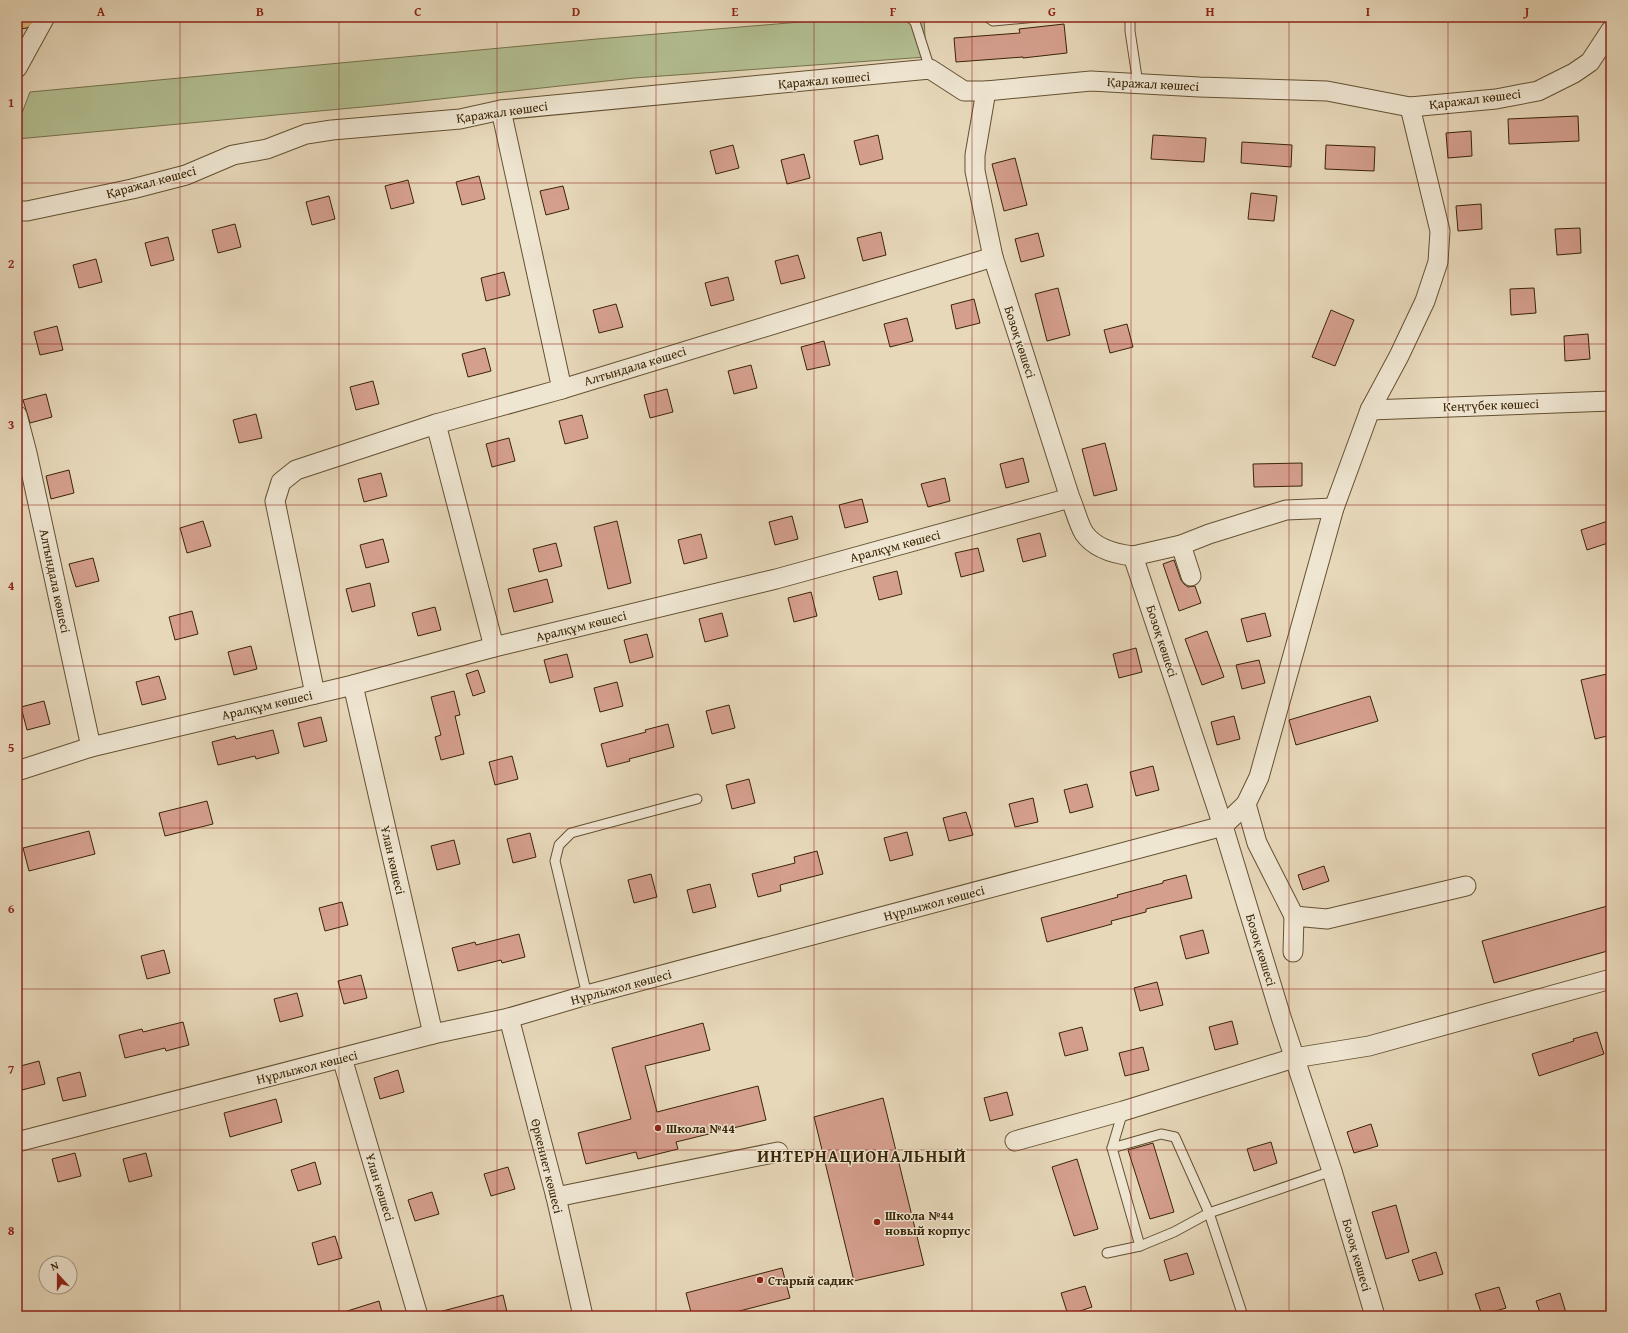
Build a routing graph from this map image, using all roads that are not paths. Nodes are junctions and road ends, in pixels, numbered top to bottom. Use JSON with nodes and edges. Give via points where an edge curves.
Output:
{"nodes":[{"id":1,"x":23,"y":17,"type":"edge"},
{"id":2,"x":45,"y":17,"type":"edge"},
{"id":3,"x":910,"y":17,"type":"edge"},
{"id":4,"x":987,"y":17,"type":"edge"},
{"id":5,"x":1037,"y":17,"type":"edge"},
{"id":6,"x":1130,"y":17,"type":"edge"},
{"id":7,"x":17,"y":18,"type":"edge"},
{"id":8,"x":1611,"y":30,"type":"edge"},
{"id":9,"x":17,"y":68,"type":"edge"},
{"id":10,"x":930,"y":70,"type":"junction"},
{"id":11,"x":1138,"y":84,"type":"junction"},
{"id":12,"x":986,"y":91,"type":"junction"},
{"id":13,"x":1410,"y":107,"type":"junction"},
{"id":14,"x":501,"y":110,"type":"junction"},
{"id":15,"x":17,"y":211,"type":"edge"},
{"id":16,"x":993,"y":257,"type":"junction"},
{"id":17,"x":562,"y":389,"type":"junction"},
{"id":18,"x":1611,"y":401,"type":"edge"},
{"id":19,"x":1370,"y":410,"type":"junction"},
{"id":20,"x":17,"y":415,"type":"edge"},
{"id":21,"x":436,"y":424,"type":"junction"},
{"id":22,"x":22,"y":454,"type":"edge"},
{"id":23,"x":1070,"y":498,"type":"junction"},
{"id":24,"x":1334,"y":508,"type":"junction"},
{"id":25,"x":1181,"y":545,"type":"junction"},
{"id":26,"x":1133,"y":556,"type":"junction"},
{"id":27,"x":1191,"y":576,"type":"dead end"},
{"id":28,"x":494,"y":647,"type":"junction"},
{"id":29,"x":353,"y":685,"type":"junction"},
{"id":30,"x":315,"y":694,"type":"junction"},
{"id":31,"x":91,"y":747,"type":"junction"},
{"id":32,"x":17,"y":772,"type":"edge"},
{"id":33,"x":697,"y":799,"type":"dead end"},
{"id":34,"x":1246,"y":804,"type":"junction"},
{"id":35,"x":1223,"y":826,"type":"junction"},
{"id":36,"x":1466,"y":886,"type":"dead end"},
{"id":37,"x":1294,"y":916,"type":"junction"},
{"id":38,"x":1293,"y":952,"type":"dead end"},
{"id":39,"x":1611,"y":979,"type":"edge"},
{"id":40,"x":588,"y":995,"type":"junction"},
{"id":41,"x":509,"y":1018,"type":"junction"},
{"id":42,"x":434,"y":1034,"type":"junction"},
{"id":43,"x":342,"y":1058,"type":"junction"},
{"id":44,"x":1294,"y":1058,"type":"junction"},
{"id":45,"x":1123,"y":1111,"type":"junction"},
{"id":46,"x":1015,"y":1141,"type":"dead end"},
{"id":47,"x":17,"y":1142,"type":"edge"},
{"id":48,"x":1112,"y":1148,"type":"junction"},
{"id":49,"x":778,"y":1152,"type":"dead end"},
{"id":50,"x":1332,"y":1170,"type":"junction"},
{"id":51,"x":556,"y":1197,"type":"junction"},
{"id":52,"x":1209,"y":1213,"type":"junction"},
{"id":53,"x":1140,"y":1246,"type":"junction"},
{"id":54,"x":1107,"y":1254,"type":"dead end"},
{"id":55,"x":418,"y":1316,"type":"edge"},
{"id":56,"x":583,"y":1316,"type":"edge"},
{"id":57,"x":1243,"y":1316,"type":"edge"},
{"id":58,"x":1375,"y":1316,"type":"edge"}],
"edges":[{"from":1,"to":7,"type":"main road"},
{"from":2,"to":9,"type":"street"},
{"from":3,"to":10,"type":"lane","via":[[915,22]]},
{"from":4,"to":5,"type":"lane","via":[[993,21]]},
{"from":6,"to":11,"type":"lane"},
{"from":8,"to":13,"type":"street","name":"Қаражал көшесі","via":[[1590,62],[1574,74],[1538,91],[1496,99]]},
{"from":10,"to":12,"type":"street","name":"Қаражал көшесі","via":[[964,90]]},
{"from":10,"to":14,"type":"street","name":"Қаражал көшесі"},
{"from":11,"to":12,"type":"street","name":"Қаражал көшесі","via":[[1091,81]]},
{"from":11,"to":13,"type":"street","name":"Қаражал көшесі","via":[[1327,91]]},
{"from":12,"to":16,"type":"street","name":"Бозоқ көшесі","via":[[975,154],[975,171]]},
{"from":13,"to":19,"type":"street","via":[[1440,231],[1438,262],[1425,301]]},
{"from":14,"to":15,"type":"street","name":"Қаражал көшесі","via":[[460,119],[306,134],[267,149],[233,155],[186,175],[132,189]]},
{"from":14,"to":17,"type":"street"},
{"from":16,"to":17,"type":"street","name":"Алтындала көшесі"},
{"from":16,"to":23,"type":"street","name":"Бозоқ көшесі"},
{"from":17,"to":21,"type":"street","name":"Алтындала көшесі"},
{"from":18,"to":19,"type":"street","name":"Кеңтүбек көшесі"},
{"from":19,"to":24,"type":"street"},
{"from":20,"to":22,"type":"street","name":"Алтындала көшесі"},
{"from":21,"to":28,"type":"street"},
{"from":21,"to":30,"type":"street","name":"Алтындала көшесі","via":[[296,470],[281,482],[275,501]]},
{"from":22,"to":31,"type":"street","name":"Алтындала көшесі"},
{"from":23,"to":26,"type":"street","name":"Бозоқ көшесі","via":[[1084,533],[1101,549]]},
{"from":23,"to":28,"type":"street","name":"Аралқұм көшесі","via":[[776,578]]},
{"from":24,"to":25,"type":"street","via":[[1286,510]]},
{"from":24,"to":34,"type":"street","via":[[1259,777]]},
{"from":25,"to":26,"type":"street"},
{"from":25,"to":27,"type":"street"},
{"from":26,"to":35,"type":"street","name":"Бозоқ көшесі"},
{"from":28,"to":29,"type":"street","name":"Аралқұм көшесі"},
{"from":29,"to":30,"type":"street","name":"Аралқұм көшесі"},
{"from":29,"to":42,"type":"street","name":"Ұлан көшесі"},
{"from":30,"to":31,"type":"street","name":"Аралқұм көшесі"},
{"from":31,"to":32,"type":"street","name":"Аралқұм көшесі"},
{"from":33,"to":40,"type":"lane","via":[[572,833],[559,845],[555,861]]},
{"from":34,"to":35,"type":"street"},
{"from":34,"to":37,"type":"street","via":[[1257,843]]},
{"from":35,"to":40,"type":"street","name":"Нұрлыжол көшесі"},
{"from":35,"to":44,"type":"street","name":"Бозоқ көшесі"},
{"from":36,"to":37,"type":"street","via":[[1327,919]]},
{"from":37,"to":38,"type":"street"},
{"from":39,"to":44,"type":"street","via":[[1369,1046]]},
{"from":40,"to":41,"type":"street","name":"Нұрлыжол көшесі"},
{"from":41,"to":42,"type":"street","name":"Нұрлыжол көшесі"},
{"from":41,"to":51,"type":"street","name":"Өркениет көшесі"},
{"from":42,"to":43,"type":"street","name":"Нұрлыжол көшесі"},
{"from":43,"to":47,"type":"street","name":"Нұрлыжол көшесі"},
{"from":43,"to":55,"type":"street","name":"Ұлан көшесі"},
{"from":44,"to":45,"type":"street"},
{"from":44,"to":50,"type":"street","name":"Бозоқ көшесі"},
{"from":45,"to":46,"type":"street"},
{"from":45,"to":48,"type":"lane"},
{"from":48,"to":52,"type":"lane","via":[[1161,1134],[1175,1137]]},
{"from":48,"to":53,"type":"lane"},
{"from":49,"to":51,"type":"street"},
{"from":50,"to":52,"type":"lane"},
{"from":50,"to":58,"type":"street","name":"Бозоқ көшесі"},
{"from":51,"to":56,"type":"street","name":"Өркениет көшесі"},
{"from":52,"to":53,"type":"lane","via":[[1174,1232]]},
{"from":52,"to":57,"type":"lane"},
{"from":53,"to":54,"type":"lane"}]}
